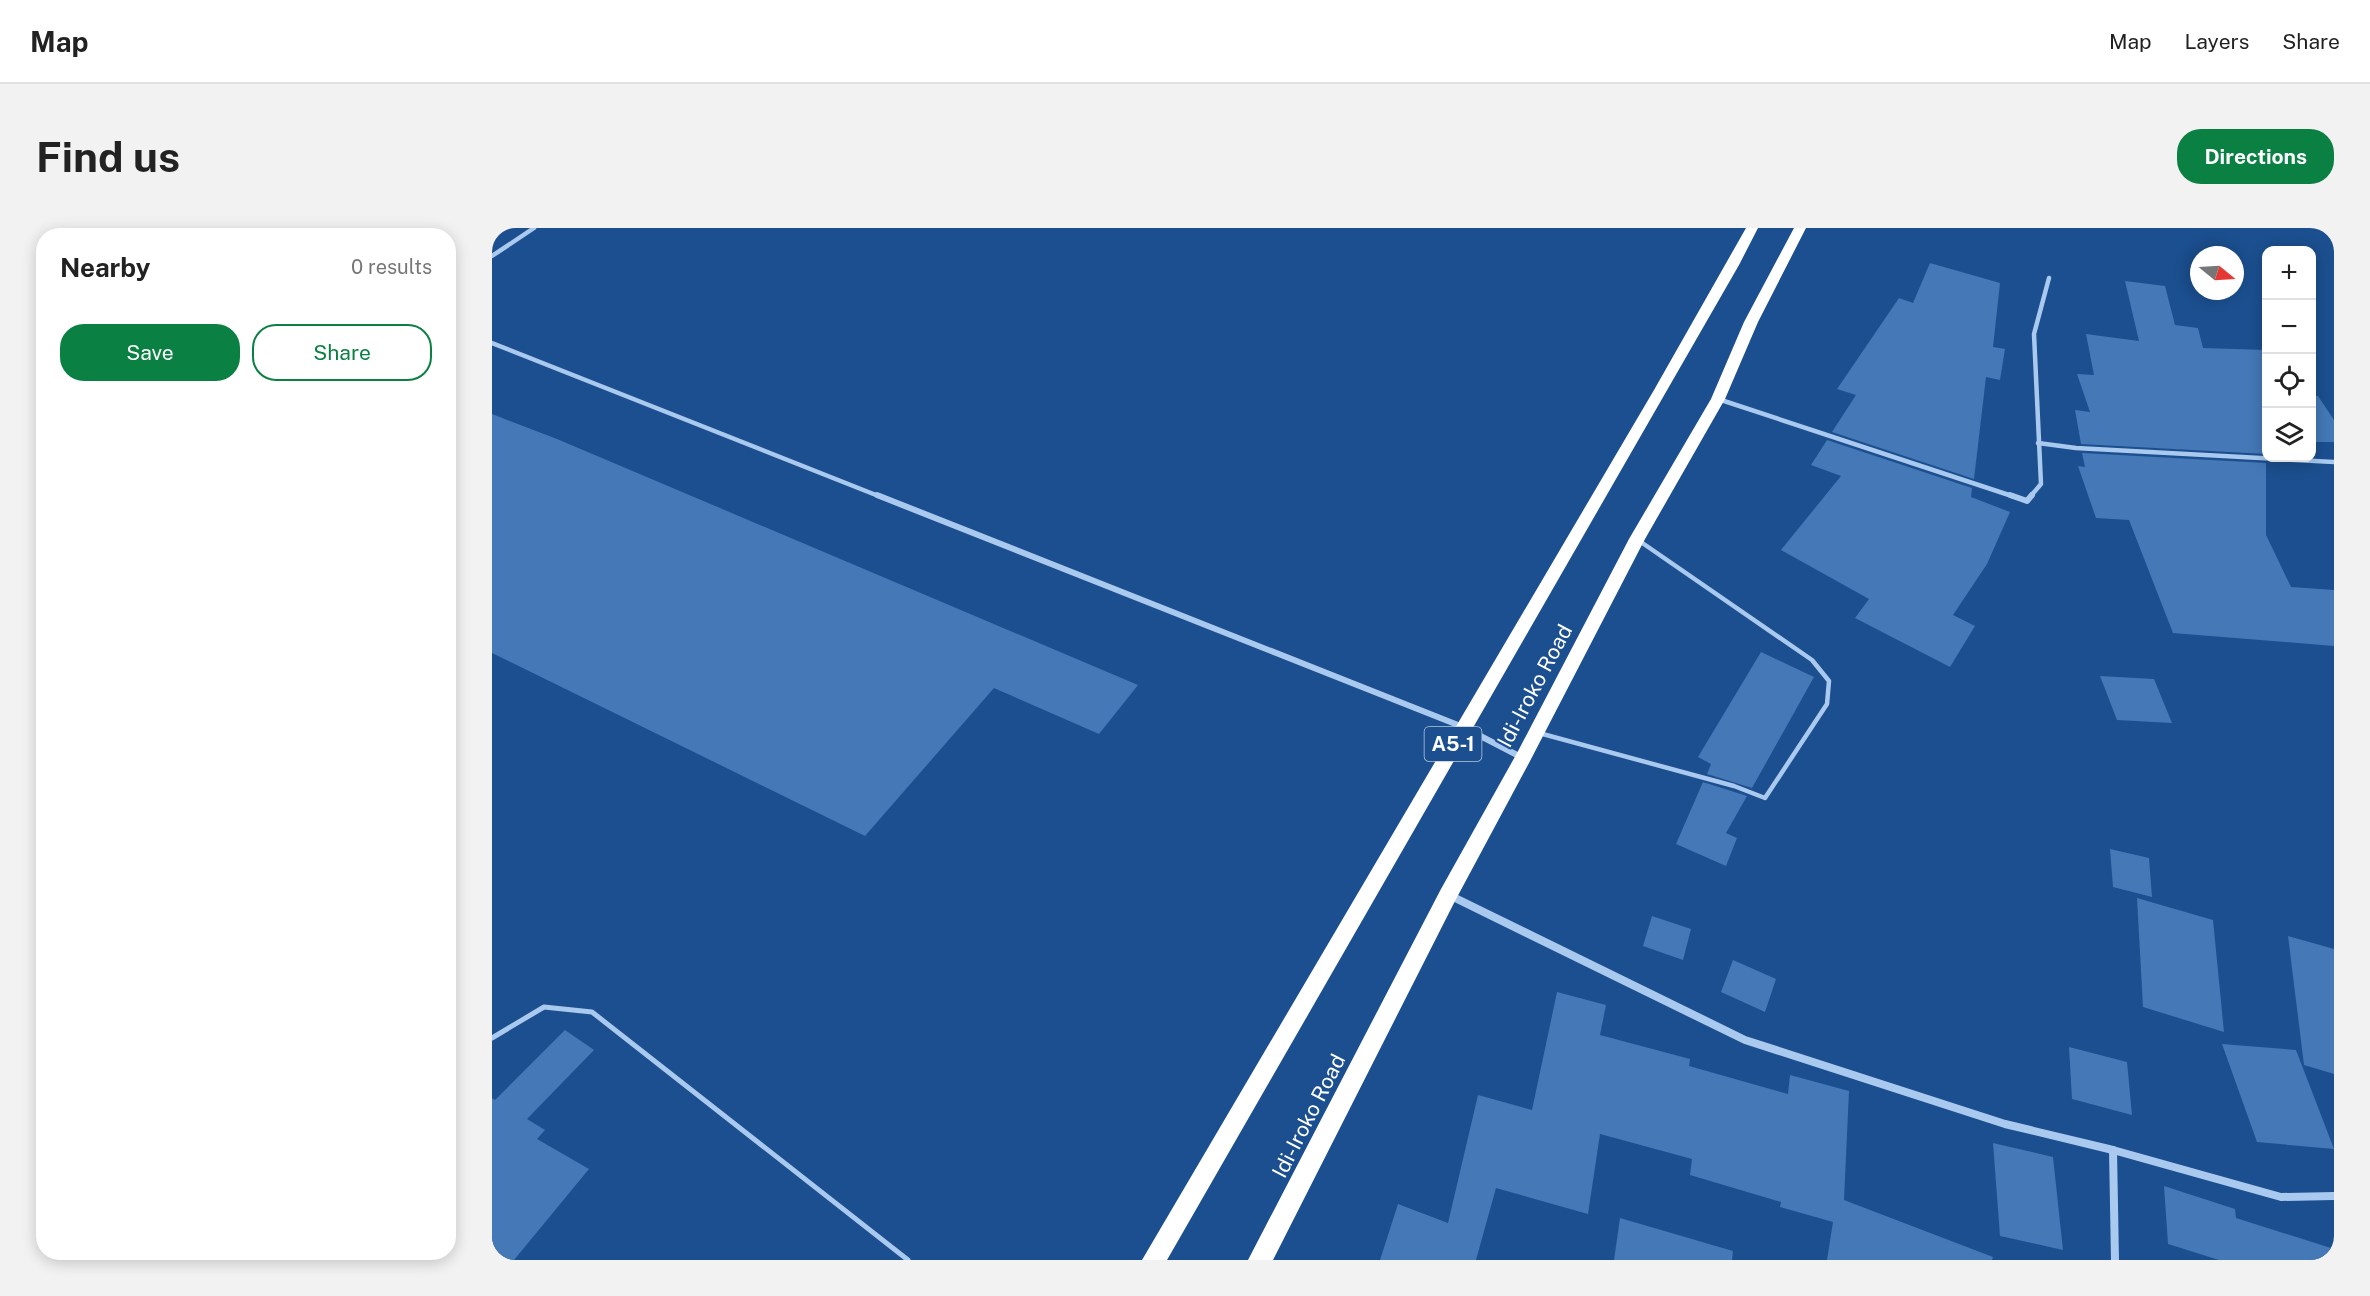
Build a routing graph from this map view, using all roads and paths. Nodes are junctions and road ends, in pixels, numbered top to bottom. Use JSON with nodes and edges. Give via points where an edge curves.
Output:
{"nodes":[{"id":1,"x":534,"y":228,"type":"edge"},
{"id":2,"x":1752,"y":228,"type":"edge"},
{"id":3,"x":1800,"y":228,"type":"edge"},
{"id":4,"x":492,"y":256,"type":"edge"},
{"id":5,"x":2049,"y":278,"type":"dead end"},
{"id":6,"x":492,"y":344,"type":"edge"},
{"id":7,"x":1718,"y":399,"type":"junction"},
{"id":8,"x":2038,"y":443,"type":"junction"},
{"id":9,"x":2334,"y":462,"type":"edge"},
{"id":10,"x":1637,"y":539,"type":"junction"},
{"id":11,"x":1463,"y":727,"type":"junction"},
{"id":12,"x":1537,"y":732,"type":"junction"},
{"id":13,"x":1523,"y":758,"type":"junction"},
{"id":14,"x":1448,"y":895,"type":"junction"},
{"id":15,"x":492,"y":1038,"type":"edge"},
{"id":16,"x":2113,"y":1150,"type":"junction"},
{"id":17,"x":2334,"y":1196,"type":"edge"},
{"id":18,"x":909,"y":1260,"type":"edge"},
{"id":19,"x":1154,"y":1260,"type":"edge"},
{"id":20,"x":1260,"y":1260,"type":"edge"},
{"id":21,"x":2115,"y":1260,"type":"edge"}],
"edges":[{"from":1,"to":4,"type":"street"},
{"from":2,"to":11,"type":"highway","number":"A5-1"},
{"from":3,"to":7,"type":"highway","name":"Idi-Iroko Road","via":[[1751,321]]},
{"from":5,"to":8,"type":"street","via":[[2034,334]]},
{"from":6,"to":11,"type":"street"},
{"from":7,"to":8,"type":"street","via":[[2027,501],[2041,484]]},
{"from":7,"to":10,"type":"highway","name":"Idi-Iroko Road"},
{"from":8,"to":9,"type":"street"},
{"from":10,"to":12,"type":"highway","name":"Idi-Iroko Road"},
{"from":10,"to":12,"type":"lane","via":[[1812,660],[1829,681],[1827,704],[1765,798]]},
{"from":11,"to":13,"type":"street"},
{"from":11,"to":19,"type":"highway","number":"A5-1"},
{"from":12,"to":13,"type":"highway","name":"Idi-Iroko Road"},
{"from":13,"to":14,"type":"highway","name":"Idi-Iroko Road"},
{"from":14,"to":16,"type":"street","via":[[1745,1040],[2005,1124]]},
{"from":14,"to":20,"type":"highway","name":"Idi-Iroko Road"},
{"from":15,"to":18,"type":"lane","via":[[544,1007],[592,1012]]},
{"from":16,"to":17,"type":"street","via":[[2281,1197]]},
{"from":16,"to":21,"type":"street"}]}
